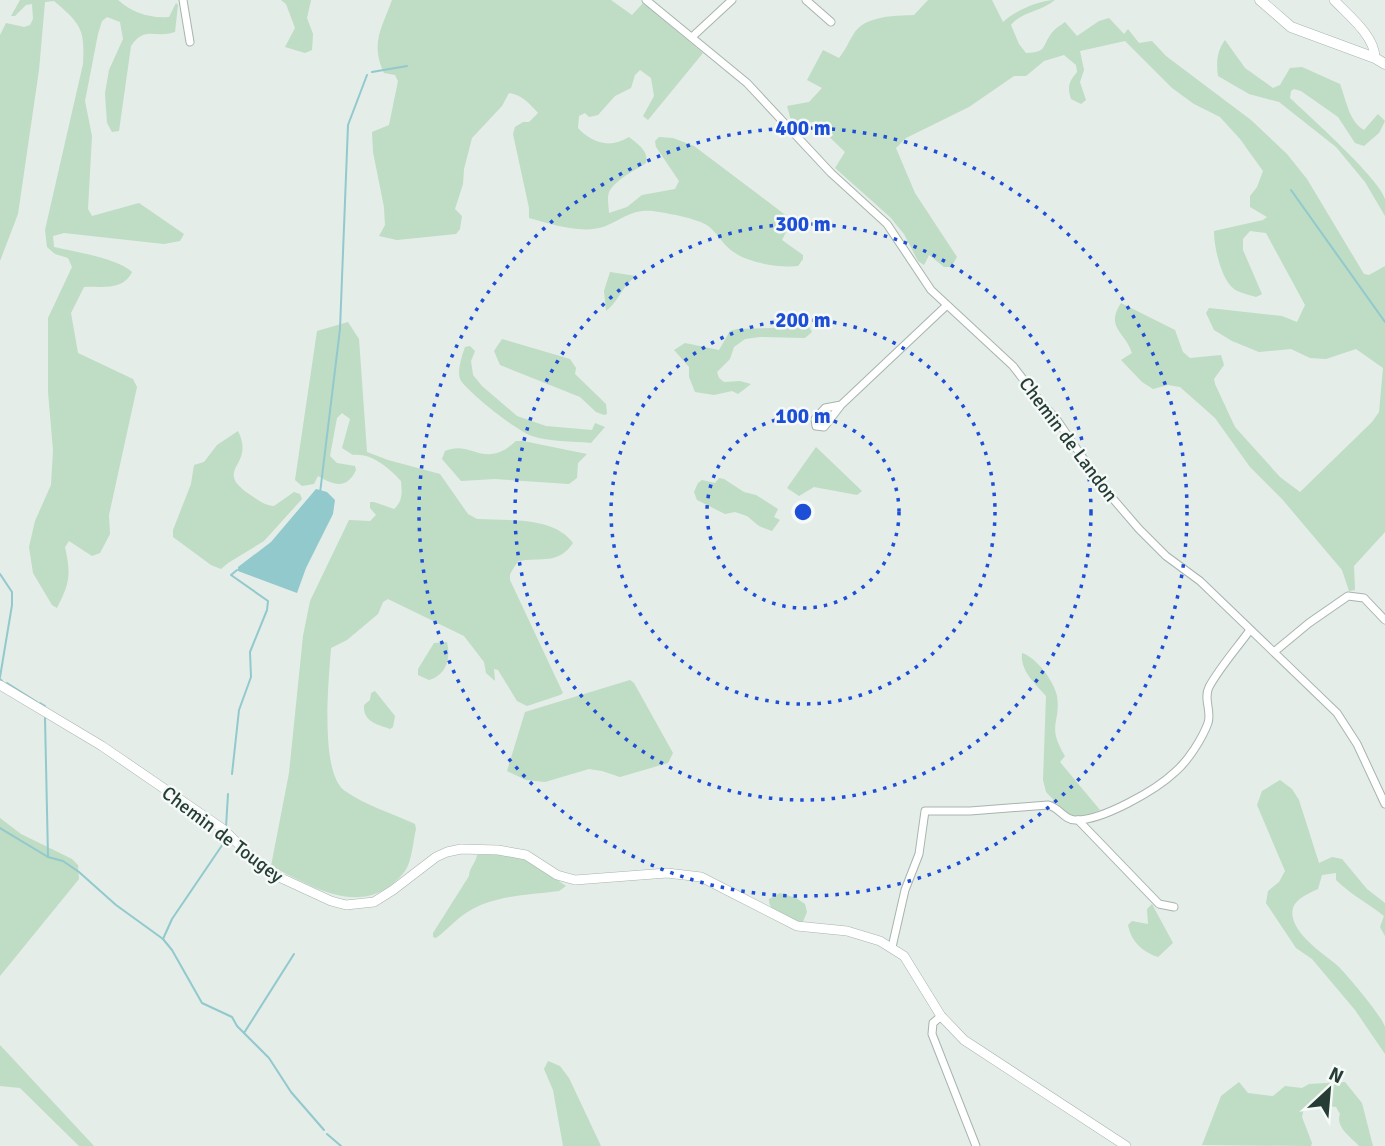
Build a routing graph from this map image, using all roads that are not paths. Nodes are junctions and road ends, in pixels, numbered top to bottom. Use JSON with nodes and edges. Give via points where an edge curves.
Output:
{"nodes":[{"id":1,"x":183,"y":0,"type":"edge"},
{"id":2,"x":646,"y":0,"type":"edge"},
{"id":3,"x":732,"y":0,"type":"edge"},
{"id":4,"x":807,"y":0,"type":"edge"},
{"id":5,"x":1260,"y":0,"type":"edge"},
{"id":6,"x":1334,"y":0,"type":"edge"},
{"id":7,"x":831,"y":22,"type":"dead end"},
{"id":8,"x":692,"y":37,"type":"junction"},
{"id":9,"x":190,"y":42,"type":"dead end"},
{"id":10,"x":1375,"y":58,"type":"junction"},
{"id":11,"x":1385,"y":64,"type":"edge"},
{"id":12,"x":946,"y":306,"type":"junction"},
{"id":13,"x":841,"y":405,"type":"dead end"},
{"id":14,"x":1385,"y":620,"type":"edge"},
{"id":15,"x":1250,"y":630,"type":"junction"},
{"id":16,"x":1274,"y":652,"type":"junction"},
{"id":17,"x":0,"y":685,"type":"edge"},
{"id":18,"x":1385,"y":804,"type":"edge"},
{"id":19,"x":1078,"y":820,"type":"junction"},
{"id":20,"x":1174,"y":907,"type":"dead end"},
{"id":21,"x":892,"y":947,"type":"junction"},
{"id":22,"x":942,"y":1016,"type":"junction"},
{"id":23,"x":975,"y":1146,"type":"edge"},
{"id":24,"x":1126,"y":1146,"type":"edge"}],
"edges":[{"from":1,"to":9,"type":"street"},
{"from":2,"to":8,"type":"street","name":"Chemin de Landon"},
{"from":3,"to":8,"type":"street"},
{"from":4,"to":7,"type":"street"},
{"from":5,"to":10,"type":"main road","via":[[1298,30]]},
{"from":6,"to":10,"type":"street","via":[[1367,36]]},
{"from":8,"to":12,"type":"street","name":"Chemin de Landon","via":[[747,83],[831,173],[887,224]]},
{"from":10,"to":11,"type":"main road"},
{"from":12,"to":13,"type":"street"},
{"from":12,"to":15,"type":"street","name":"Chemin de Landon","via":[[1013,366],[1139,529]]},
{"from":14,"to":16,"type":"street","via":[[1364,598],[1348,596]]},
{"from":15,"to":16,"type":"street","name":"Chemin de Landon"},
{"from":15,"to":19,"type":"street","via":[[1210,686],[1206,699],[1209,721],[1182,765],[1129,803]]},
{"from":16,"to":18,"type":"street","name":"Chemin de Landon","via":[[1348,729]]},
{"from":17,"to":21,"type":"street","name":"Chemin de Tougey","via":[[102,746],[223,830],[266,871],[331,901],[346,905],[373,902],[447,852],[498,850],[526,855],[557,875],[575,880],[667,873],[701,877],[797,926],[847,931]]},
{"from":19,"to":20,"type":"street","via":[[1159,904]]},
{"from":19,"to":21,"type":"street","via":[[1048,805],[925,811],[919,854]]},
{"from":21,"to":22,"type":"street","via":[[904,956]]},
{"from":22,"to":23,"type":"street","via":[[933,1023],[932,1034]]},
{"from":22,"to":24,"type":"street","via":[[971,1044]]}]}
